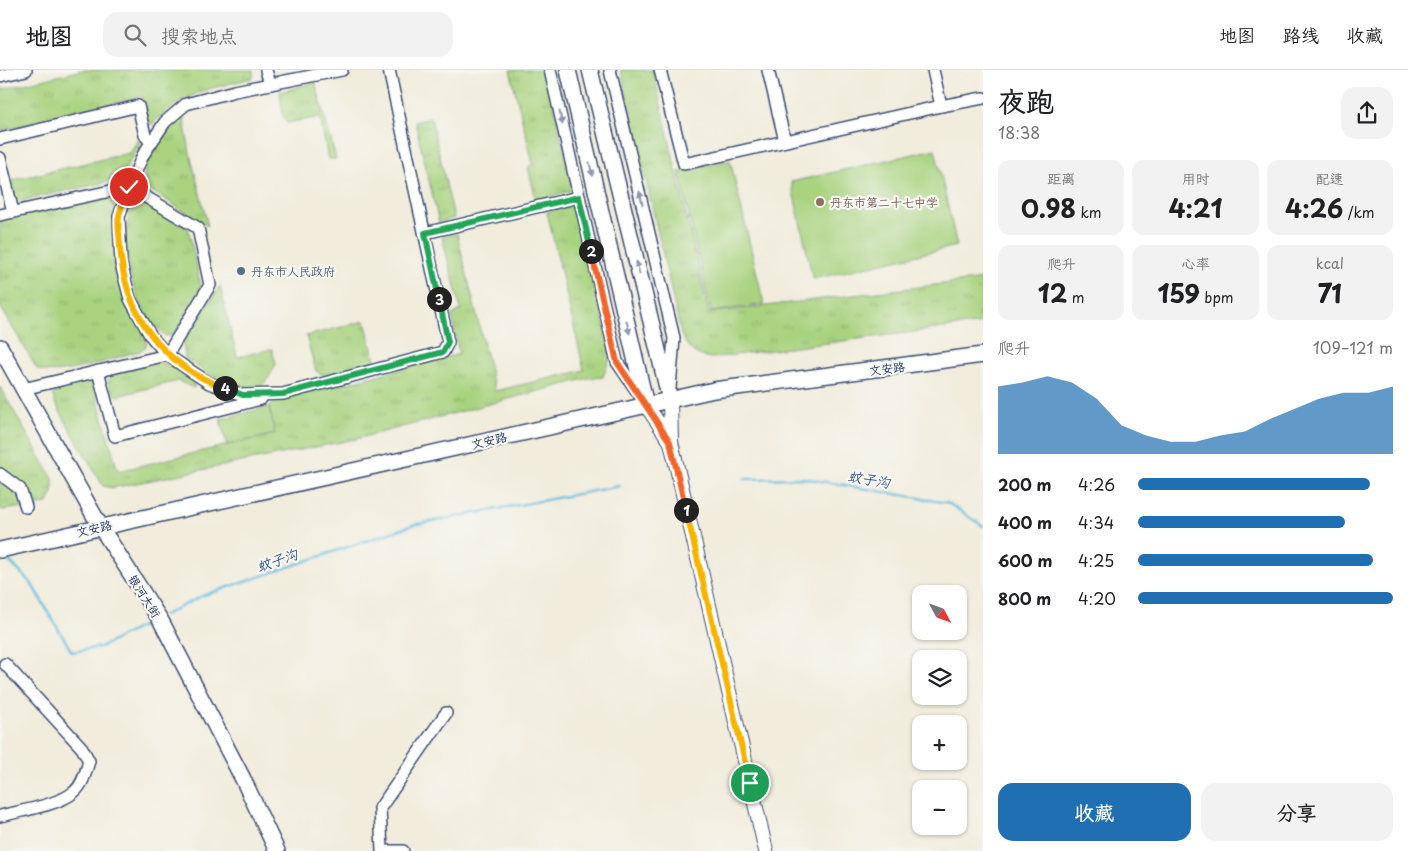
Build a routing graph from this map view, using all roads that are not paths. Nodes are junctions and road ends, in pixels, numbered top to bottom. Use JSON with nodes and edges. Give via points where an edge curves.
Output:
{"nodes":[{"id":1,"x":26,"y":70,"type":"edge"},
{"id":2,"x":266,"y":70,"type":"edge"},
{"id":3,"x":342,"y":70,"type":"edge"},
{"id":4,"x":389,"y":70,"type":"edge"},
{"id":5,"x":550,"y":70,"type":"edge"},
{"id":6,"x":568,"y":70,"type":"edge"},
{"id":7,"x":590,"y":70,"type":"edge"},
{"id":8,"x":610,"y":70,"type":"edge"},
{"id":9,"x":660,"y":70,"type":"edge"},
{"id":10,"x":768,"y":70,"type":"edge"},
{"id":11,"x":933,"y":70,"type":"edge"},
{"id":12,"x":0,"y":76,"type":"edge"},
{"id":13,"x":270,"y":84,"type":"junction"},
{"id":14,"x":983,"y":98,"type":"edge"},
{"id":15,"x":941,"y":106,"type":"junction"},
{"id":16,"x":0,"y":139,"type":"edge"},
{"id":17,"x":786,"y":141,"type":"junction"},
{"id":18,"x":151,"y":143,"type":"junction"},
{"id":19,"x":0,"y":158,"type":"edge"},
{"id":20,"x":129,"y":187,"type":"junction"},
{"id":21,"x":579,"y":197,"type":"junction"},
{"id":22,"x":12,"y":212,"type":"junction"},
{"id":23,"x":0,"y":215,"type":"edge"},
{"id":24,"x":425,"y":233,"type":"junction"},
{"id":25,"x":0,"y":347,"type":"edge"},
{"id":26,"x":167,"y":355,"type":"junction"},
{"id":27,"x":983,"y":355,"type":"edge"},
{"id":28,"x":98,"y":371,"type":"junction"},
{"id":29,"x":23,"y":389,"type":"junction"},
{"id":30,"x":283,"y":394,"type":"junction"},
{"id":31,"x":670,"y":400,"type":"junction"},
{"id":32,"x":646,"y":405,"type":"junction"},
{"id":33,"x":670,"y":442,"type":"junction"},
{"id":34,"x":0,"y":474,"type":"edge"},
{"id":35,"x":26,"y":507,"type":"dead end"},
{"id":36,"x":100,"y":526,"type":"junction"},
{"id":37,"x":1,"y":550,"type":"edge"},
{"id":38,"x":2,"y":663,"type":"edge"},
{"id":39,"x":446,"y":713,"type":"dead end"},
{"id":40,"x":0,"y":816,"type":"edge"},
{"id":41,"x":277,"y":851,"type":"edge"},
{"id":42,"x":382,"y":851,"type":"edge"},
{"id":43,"x":389,"y":851,"type":"edge"},
{"id":44,"x":403,"y":851,"type":"edge"},
{"id":45,"x":766,"y":851,"type":"edge"}],
"edges":[{"from":1,"to":12,"type":"street"},
{"from":2,"to":13,"type":"street"},
{"from":3,"to":13,"type":"street"},
{"from":4,"to":24,"type":"street"},
{"from":5,"to":21,"type":"street","one_way":true},
{"from":6,"to":32,"type":"main road","one_way":true},
{"from":31,"to":7,"type":"main road","one_way":true},
{"from":31,"to":8,"type":"street","one_way":true,"via":[[674,338]]},
{"from":9,"to":17,"type":"street","via":[[684,164]]},
{"from":10,"to":17,"type":"street"},
{"from":11,"to":15,"type":"street"},
{"from":13,"to":18,"type":"street","via":[[186,104],[165,122]]},
{"from":14,"to":15,"type":"street"},
{"from":15,"to":17,"type":"street"},
{"from":16,"to":18,"type":"street","via":[[138,106],[145,135]]},
{"from":18,"to":20,"type":"street"},
{"from":19,"to":22,"type":"street"},
{"from":20,"to":22,"type":"street"},
{"from":20,"to":26,"type":"street","via":[[119,217],[121,264],[130,299],[150,336]]},
{"from":20,"to":26,"type":"street","via":[[198,228],[210,285]]},
{"from":21,"to":24,"type":"street"},
{"from":21,"to":32,"type":"street","via":[[617,362]]},
{"from":22,"to":23,"type":"street"},
{"from":24,"to":30,"type":"street","via":[[448,342],[443,352]]},
{"from":25,"to":29,"type":"main road","name":"银河大街"},
{"from":26,"to":28,"type":"street"},
{"from":26,"to":30,"type":"street","via":[[209,382],[243,395]]},
{"from":27,"to":31,"type":"main road","name":"文安路","via":[[714,390]]},
{"from":28,"to":29,"type":"street"},
{"from":28,"to":30,"type":"street","via":[[116,436]]},
{"from":29,"to":36,"type":"main road","name":"银河大街"},
{"from":31,"to":32,"type":"main road","name":"文安路"},
{"from":31,"to":33,"type":"street"},
{"from":32,"to":33,"type":"street"},
{"from":32,"to":36,"type":"main road","name":"文安路"},
{"from":33,"to":45,"type":"street"},
{"from":34,"to":35,"type":"street","via":[[20,489]]},
{"from":36,"to":37,"type":"main road","name":"文安路"},
{"from":36,"to":41,"type":"main road","name":"银河大街","via":[[159,618]]},
{"from":38,"to":40,"type":"street","via":[[82,748],[89,761],[85,776],[74,792]]},
{"from":39,"to":42,"type":"street","via":[[380,808]]},
{"from":43,"to":44,"type":"street"}]}
